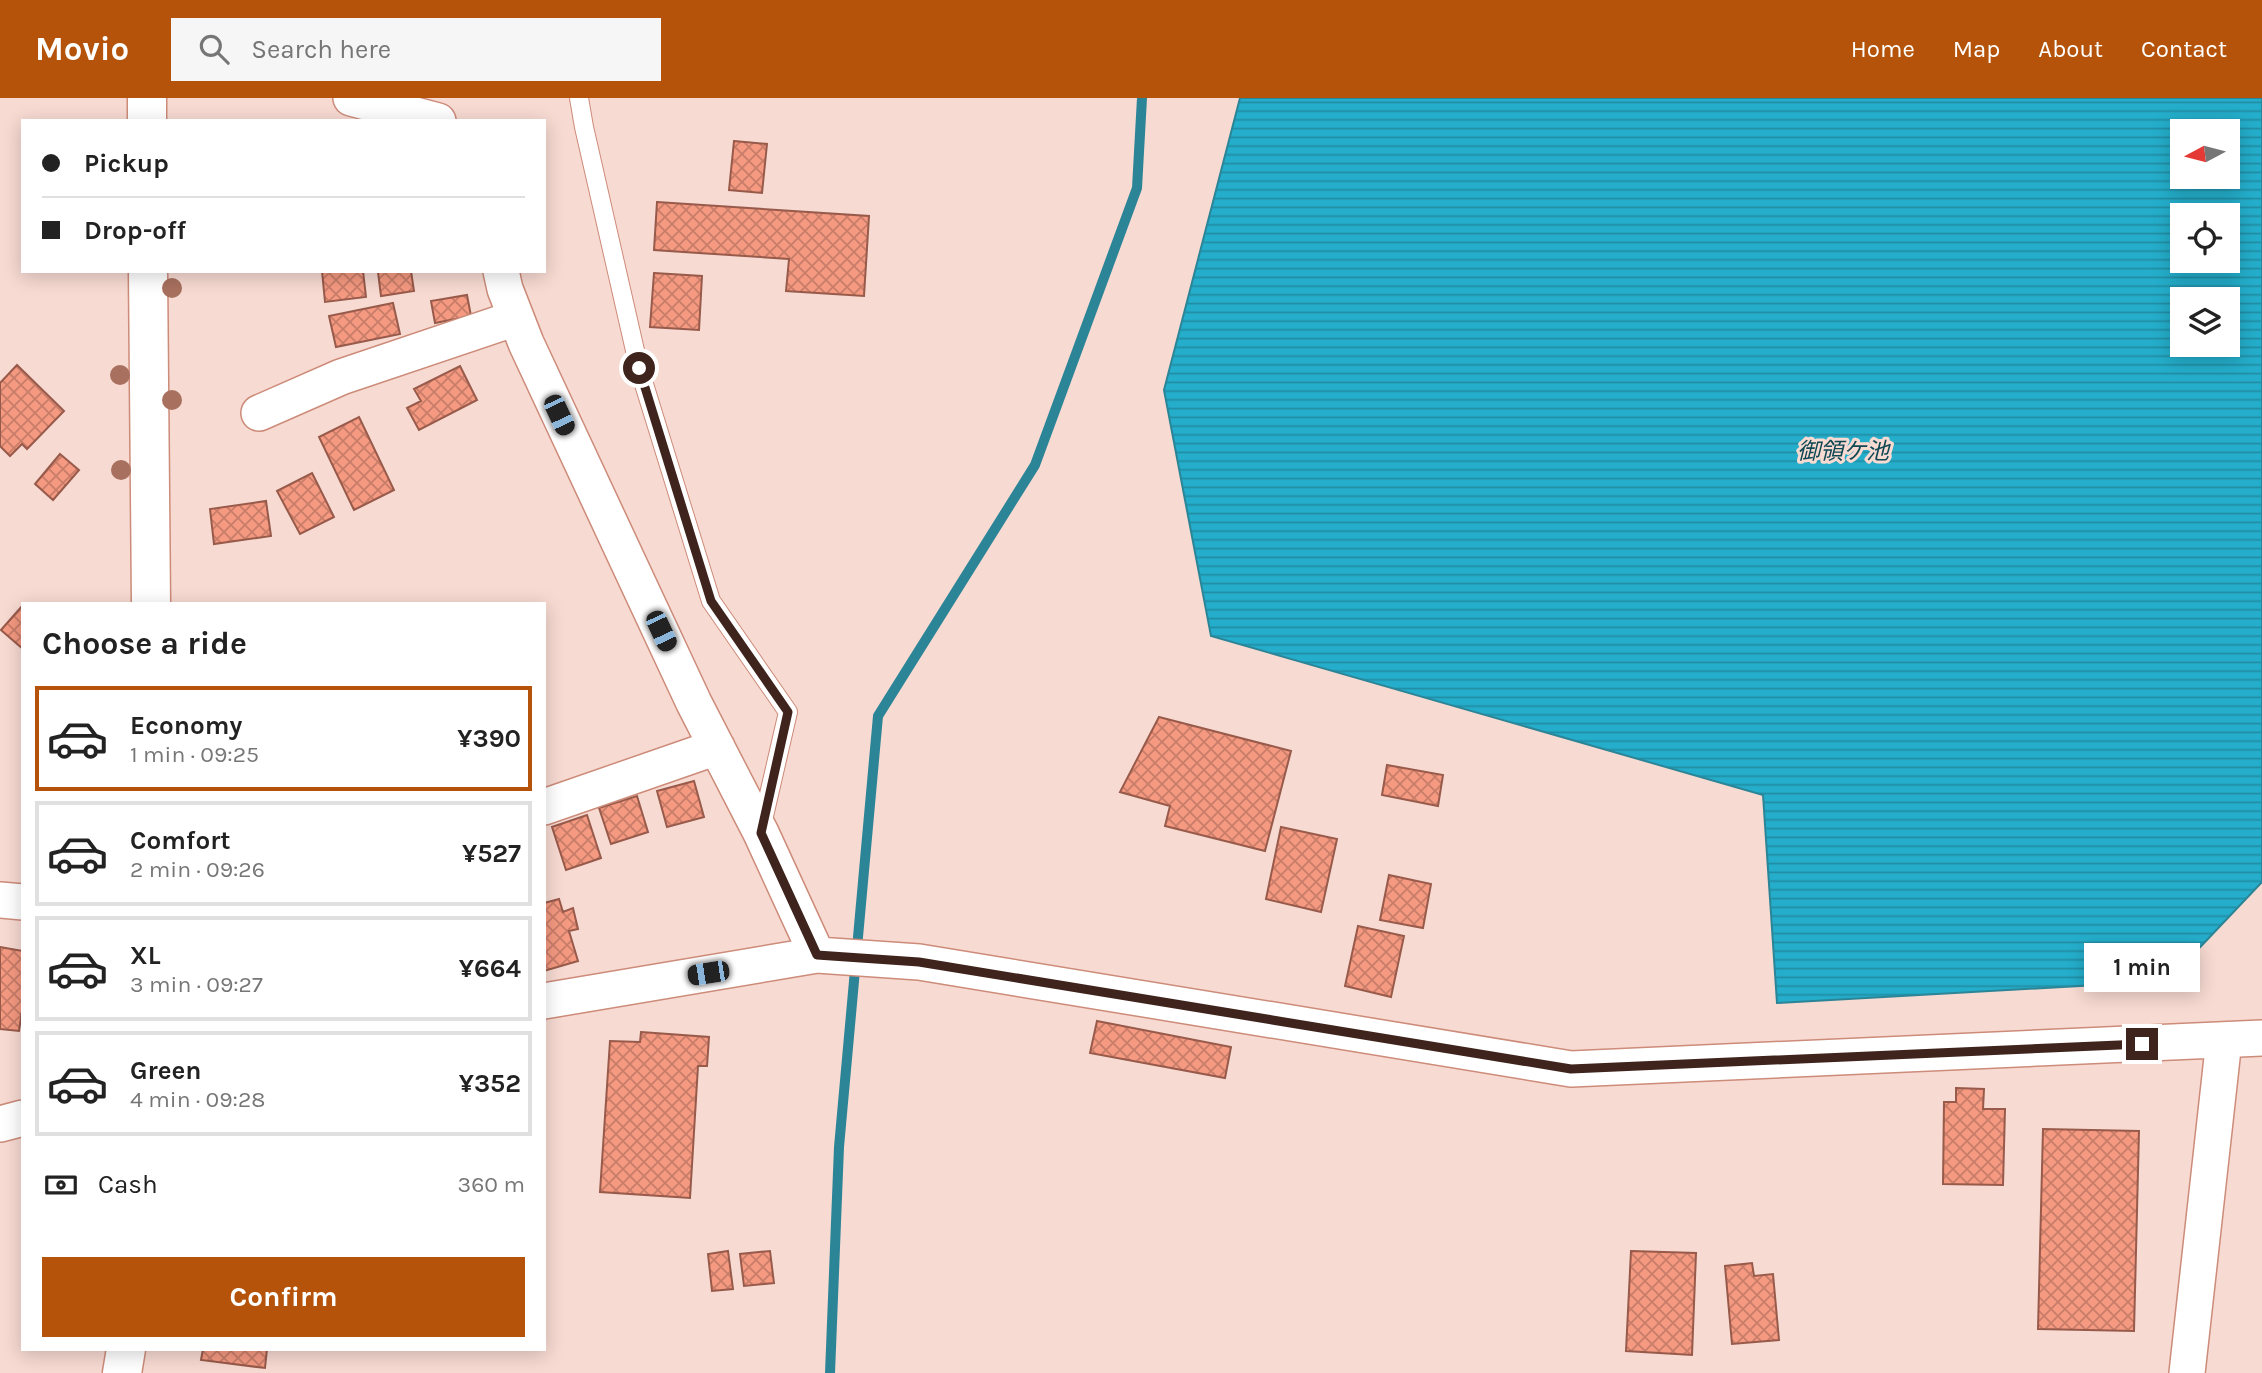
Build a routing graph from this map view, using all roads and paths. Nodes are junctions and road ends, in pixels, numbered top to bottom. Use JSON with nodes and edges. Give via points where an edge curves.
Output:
{"nodes":[{"id":1,"x":147,"y":98,"type":"edge"},
{"id":2,"x":351,"y":98,"type":"edge"},
{"id":3,"x":579,"y":98,"type":"edge"},
{"id":4,"x":147,"y":119,"type":"edge"},
{"id":5,"x":430,"y":119,"type":"edge"},
{"id":6,"x":148,"y":273,"type":"edge"},
{"id":7,"x":501,"y":273,"type":"edge"},
{"id":8,"x":516,"y":318,"type":"junction"},
{"id":9,"x":259,"y":413,"type":"dead end"},
{"id":10,"x":151,"y":602,"type":"edge"},
{"id":11,"x":717,"y":747,"type":"junction"},
{"id":12,"x":546,"y":806,"type":"edge"},
{"id":13,"x":761,"y":833,"type":"junction"},
{"id":14,"x":0,"y":900,"type":"edge"},
{"id":15,"x":21,"y":902,"type":"edge"},
{"id":16,"x":817,"y":955,"type":"junction"},
{"id":17,"x":546,"y":1001,"type":"edge"},
{"id":18,"x":2262,"y":1038,"type":"edge"},
{"id":19,"x":2224,"y":1040,"type":"junction"},
{"id":20,"x":21,"y":1119,"type":"edge"},
{"id":21,"x":0,"y":1124,"type":"edge"},
{"id":22,"x":126,"y":1351,"type":"edge"},
{"id":23,"x":122,"y":1373,"type":"edge"},
{"id":24,"x":2187,"y":1373,"type":"edge"}],
"edges":[{"from":1,"to":4,"type":"street"},
{"from":2,"to":5,"type":"street"},
{"from":3,"to":13,"type":"lane","via":[[639,368],[711,601],[788,712]]},
{"from":6,"to":10,"type":"street"},
{"from":7,"to":8,"type":"street"},
{"from":8,"to":9,"type":"street","via":[[341,377]]},
{"from":8,"to":11,"type":"street"},
{"from":11,"to":12,"type":"street"},
{"from":11,"to":13,"type":"street"},
{"from":13,"to":16,"type":"street"},
{"from":14,"to":15,"type":"street"},
{"from":16,"to":17,"type":"street"},
{"from":16,"to":19,"type":"street","via":[[919,962],[1571,1069]]},
{"from":18,"to":19,"type":"street"},
{"from":19,"to":24,"type":"street"},
{"from":20,"to":21,"type":"street"},
{"from":22,"to":23,"type":"street"}]}
